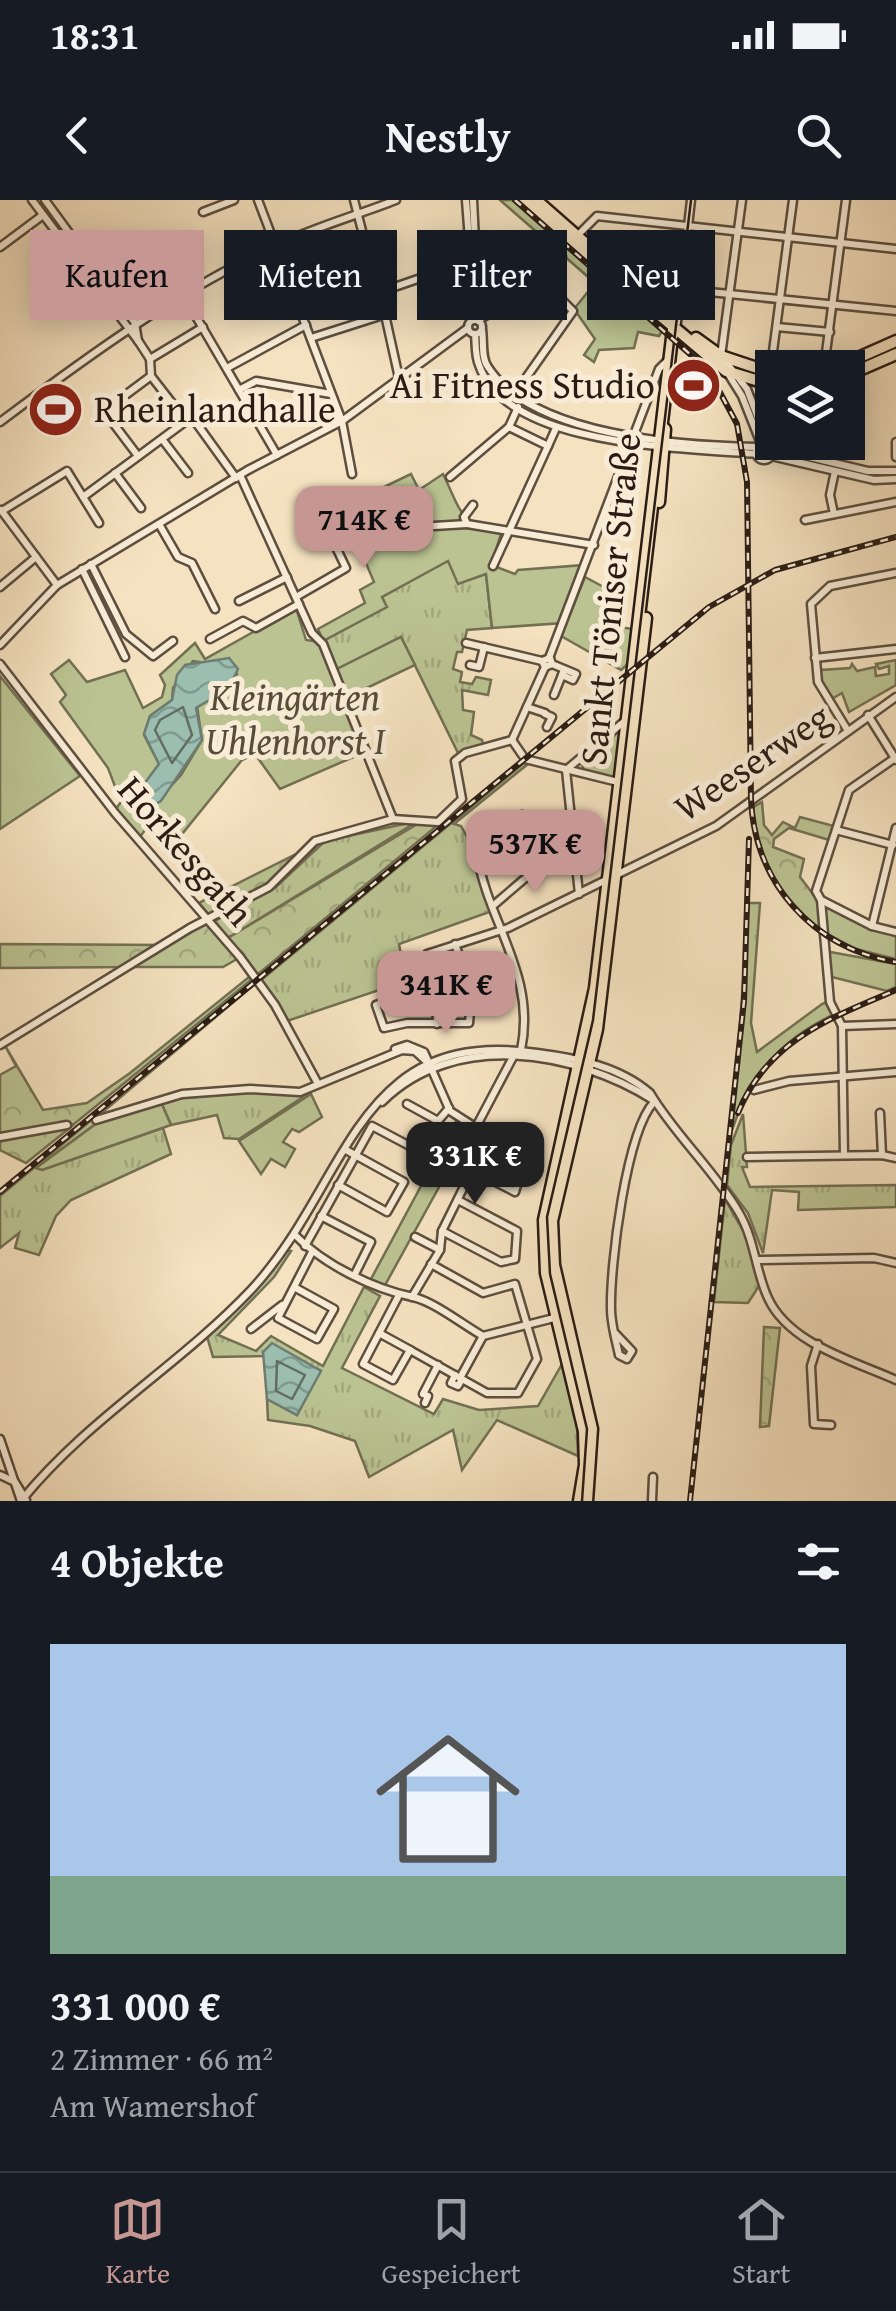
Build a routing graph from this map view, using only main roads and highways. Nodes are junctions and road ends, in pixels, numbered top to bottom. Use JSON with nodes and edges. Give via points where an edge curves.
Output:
{"nodes":[{"id":1,"x":524,"y":200,"type":"edge"},
{"id":2,"x":536,"y":200,"type":"edge"},
{"id":3,"x":675,"y":324,"type":"junction"},
{"id":4,"x":896,"y":341,"type":"edge"},
{"id":5,"x":896,"y":354,"type":"edge"},
{"id":6,"x":865,"y":355,"type":"edge"},
{"id":7,"x":717,"y":359,"type":"junction"},
{"id":8,"x":865,"y":368,"type":"edge"},
{"id":9,"x":755,"y":373,"type":"edge"},
{"id":10,"x":755,"y":379,"type":"edge"},
{"id":11,"x":662,"y":442,"type":"junction"},
{"id":12,"x":625,"y":783,"type":"junction"},
{"id":13,"x":612,"y":878,"type":"junction"},
{"id":14,"x":561,"y":1316,"type":"junction"},
{"id":15,"x":578,"y":1501,"type":"edge"},
{"id":16,"x":587,"y":1501,"type":"edge"}],
"edges":[{"from":1,"to":3,"type":"main road"},
{"from":2,"to":3,"type":"main road"},
{"from":3,"to":7,"type":"main road"},
{"from":3,"to":11,"type":"main road","name":"Sankt Töniser Straße"},
{"from":3,"to":11,"type":"main road","name":"Sankt Töniser Straße"},
{"from":4,"to":6,"type":"main road"},
{"from":5,"to":8,"type":"main road"},
{"from":7,"to":9,"type":"main road"},
{"from":7,"to":10,"type":"main road","via":[[741,379]]},
{"from":11,"to":12,"type":"main road","name":"Sankt Töniser Straße"},
{"from":11,"to":12,"type":"main road","name":"Sankt Töniser Straße"},
{"from":12,"to":13,"type":"main road","name":"Sankt Töniser Straße"},
{"from":12,"to":13,"type":"main road","name":"Sankt Töniser Straße"},
{"from":13,"to":14,"type":"main road","name":"Sankt Töniser Straße","via":[[584,1065],[544,1220],[546,1273]]},
{"from":14,"to":15,"type":"main road","name":"Sankt Töniser Straße","via":[[584,1430]]},
{"from":14,"to":16,"type":"main road","name":"Sankt Töniser Straße","via":[[593,1438]]}]}
